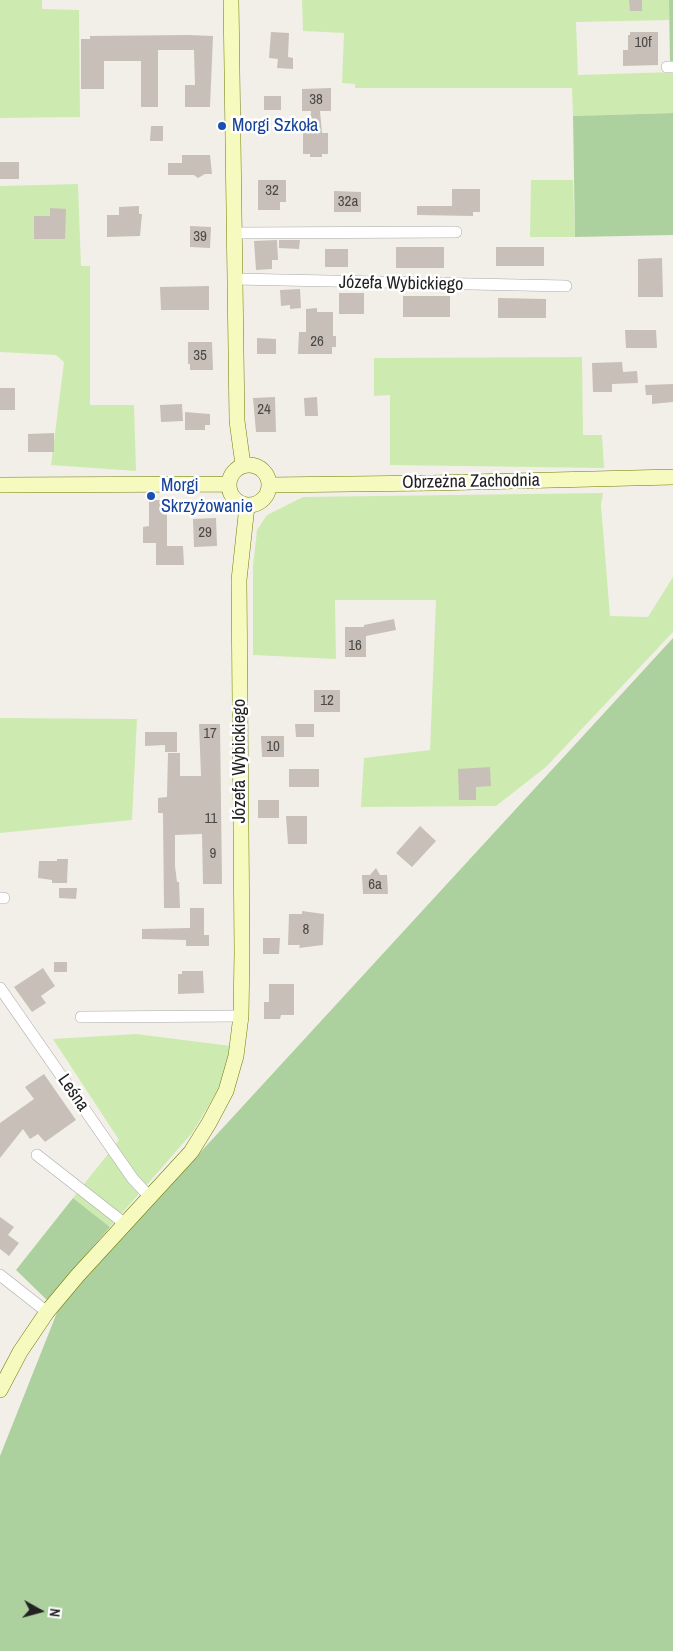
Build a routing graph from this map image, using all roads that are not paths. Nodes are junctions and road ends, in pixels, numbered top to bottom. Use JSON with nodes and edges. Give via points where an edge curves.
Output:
{"nodes":[{"id":1,"x":231,"y":0,"type":"edge"},
{"id":2,"x":456,"y":232,"type":"dead end"},
{"id":3,"x":234,"y":233,"type":"junction"},
{"id":4,"x":235,"y":280,"type":"junction"},
{"id":5,"x":566,"y":286,"type":"dead end"},
{"id":6,"x":243,"y":465,"type":"junction"},
{"id":7,"x":673,"y":476,"type":"edge"},
{"id":8,"x":228,"y":484,"type":"junction"},
{"id":9,"x":269,"y":484,"type":"junction"},
{"id":10,"x":0,"y":485,"type":"edge"},
{"id":11,"x":246,"y":506,"type":"junction"},
{"id":12,"x":0,"y":988,"type":"edge"},
{"id":13,"x":241,"y":1016,"type":"junction"},
{"id":14,"x":81,"y":1017,"type":"dead end"},
{"id":15,"x":37,"y":1155,"type":"dead end"},
{"id":16,"x":149,"y":1196,"type":"junction"},
{"id":17,"x":124,"y":1223,"type":"junction"},
{"id":18,"x":0,"y":1275,"type":"edge"},
{"id":19,"x":47,"y":1312,"type":"junction"},
{"id":20,"x":0,"y":1390,"type":"edge"}],
"edges":[{"from":1,"to":3,"type":"street"},
{"from":2,"to":3,"type":"street"},
{"from":3,"to":4,"type":"street"},
{"from":4,"to":5,"type":"street","name":"Józefa Wybickiego"},
{"from":4,"to":6,"type":"street","via":[[237,422]]},
{"from":6,"to":8,"type":"street","via":[[235,469]]},
{"from":6,"to":9,"type":"street","via":[[261,468]]},
{"from":7,"to":9,"type":"street","name":"Obrzeżna Zachodnia"},
{"from":8,"to":10,"type":"street"},
{"from":8,"to":11,"type":"street","via":[[233,499]]},
{"from":9,"to":11,"type":"street","via":[[263,500]]},
{"from":11,"to":13,"type":"street","name":"Józefa Wybickiego","via":[[240,580]]},
{"from":12,"to":16,"type":"street","name":"Leśna","via":[[133,1179]]},
{"from":13,"to":14,"type":"street"},
{"from":13,"to":16,"type":"street","name":"Józefa Wybickiego","via":[[236,1056],[226,1091],[191,1152]]},
{"from":15,"to":17,"type":"street"},
{"from":16,"to":17,"type":"street"},
{"from":17,"to":19,"type":"street"},
{"from":18,"to":19,"type":"street"},
{"from":19,"to":20,"type":"street"}]}
